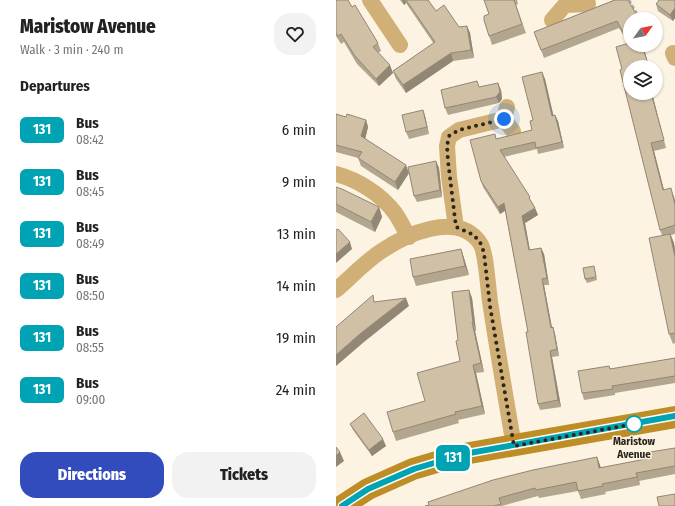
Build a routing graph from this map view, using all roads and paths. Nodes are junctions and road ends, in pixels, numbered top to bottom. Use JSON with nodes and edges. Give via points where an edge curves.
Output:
{"nodes":[{"id":1,"x":370,"y":0,"type":"edge"},
{"id":2,"x":629,"y":0,"type":"edge"},
{"id":3,"x":564,"y":2,"type":"edge"},
{"id":4,"x":588,"y":4,"type":"dead end"},
{"id":5,"x":636,"y":12,"type":"edge"},
{"id":6,"x":552,"y":20,"type":"dead end"},
{"id":7,"x":400,"y":45,"type":"dead end"},
{"id":8,"x":508,"y":119,"type":"dead end"},
{"id":9,"x":336,"y":174,"type":"edge"},
{"id":10,"x":456,"y":227,"type":"junction"},
{"id":11,"x":408,"y":237,"type":"junction"},
{"id":12,"x":336,"y":290,"type":"edge"},
{"id":13,"x":675,"y":416,"type":"edge"},
{"id":14,"x":514,"y":446,"type":"junction"},
{"id":15,"x":342,"y":506,"type":"edge"}],
"edges":[{"from":1,"to":7,"type":"street"},
{"from":2,"to":5,"type":"path"},
{"from":3,"to":4,"type":"street"},
{"from":3,"to":6,"type":"street"},
{"from":8,"to":10,"type":"street","via":[[459,130],[449,136],[448,161]]},
{"from":9,"to":11,"type":"street","via":[[361,184],[381,198],[394,212]]},
{"from":10,"to":11,"type":"street","via":[[444,226]]},
{"from":10,"to":14,"type":"street","via":[[474,235],[484,253],[490,306]]},
{"from":11,"to":12,"type":"street","via":[[379,253]]},
{"from":13,"to":14,"type":"street"},
{"from":14,"to":15,"type":"street","via":[[464,454],[414,469],[368,489]]}]}
